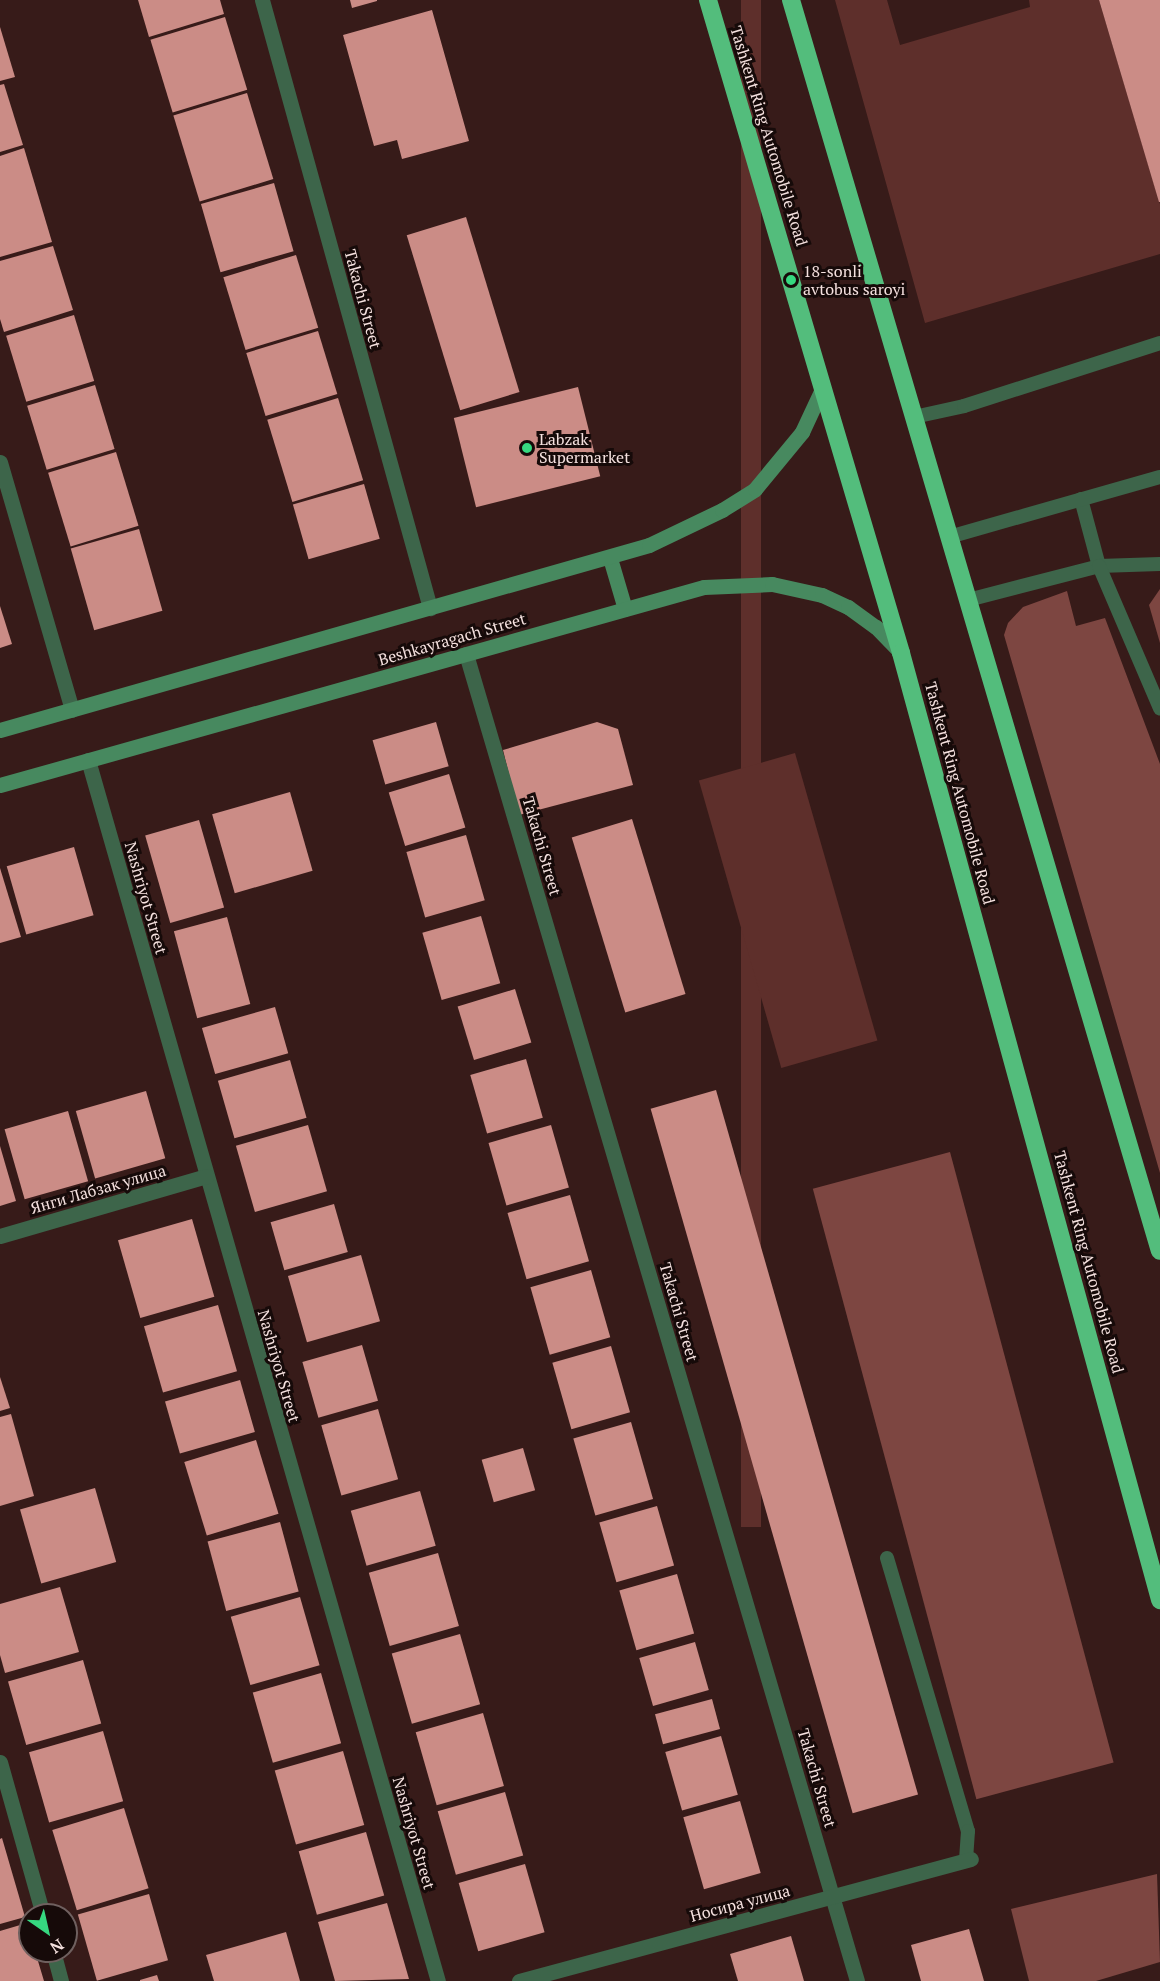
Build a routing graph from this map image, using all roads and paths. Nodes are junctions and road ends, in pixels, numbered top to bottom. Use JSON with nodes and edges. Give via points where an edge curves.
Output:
{"nodes":[{"id":1,"x":262,"y":0,"type":"edge"},
{"id":2,"x":708,"y":0,"type":"edge"},
{"id":3,"x":791,"y":0,"type":"edge"},
{"id":4,"x":1160,"y":343,"type":"edge"},
{"id":5,"x":823,"y":387,"type":"junction"},
{"id":6,"x":914,"y":417,"type":"junction"},
{"id":7,"x":0,"y":462,"type":"edge"},
{"id":8,"x":1160,"y":477,"type":"edge"},
{"id":9,"x":1081,"y":499,"type":"junction"},
{"id":10,"x":949,"y":537,"type":"junction"},
{"id":11,"x":610,"y":558,"type":"junction"},
{"id":12,"x":1160,"y":564,"type":"edge"},
{"id":13,"x":1099,"y":566,"type":"junction"},
{"id":14,"x":968,"y":600,"type":"junction"},
{"id":15,"x":430,"y":608,"type":"junction"},
{"id":16,"x":625,"y":609,"type":"junction"},
{"id":17,"x":901,"y":653,"type":"junction"},
{"id":18,"x":466,"y":654,"type":"junction"},
{"id":19,"x":1160,"y":708,"type":"edge"},
{"id":20,"x":72,"y":710,"type":"junction"},
{"id":21,"x":0,"y":730,"type":"edge"},
{"id":22,"x":88,"y":760,"type":"junction"},
{"id":23,"x":0,"y":785,"type":"edge"},
{"id":24,"x":206,"y":1176,"type":"junction"},
{"id":25,"x":0,"y":1236,"type":"edge"},
{"id":26,"x":1159,"y":1239,"type":"edge"},
{"id":27,"x":887,"y":1558,"type":"dead end"},
{"id":28,"x":1160,"y":1600,"type":"edge"},
{"id":29,"x":0,"y":1762,"type":"edge"},
{"id":30,"x":969,"y":1860,"type":"joint"},
{"id":31,"x":833,"y":1897,"type":"junction"},
{"id":32,"x":39,"y":1903,"type":"edge"},
{"id":33,"x":56,"y":1963,"type":"edge"},
{"id":34,"x":61,"y":1981,"type":"edge"},
{"id":35,"x":438,"y":1981,"type":"edge"},
{"id":36,"x":519,"y":1981,"type":"edge"},
{"id":37,"x":857,"y":1981,"type":"edge"}],
"edges":[{"from":1,"to":15,"type":"street","name":"Takachi Street"},
{"from":2,"to":5,"type":"highway","name":"Tashkent Ring Automobile Road"},
{"from":3,"to":6,"type":"highway"},
{"from":4,"to":6,"type":"lane","via":[[964,406]]},
{"from":5,"to":11,"type":"main road","via":[[802,432],[755,489],[685,529]]},
{"from":5,"to":17,"type":"highway","name":"Tashkent Ring Automobile Road"},
{"from":6,"to":10,"type":"highway"},
{"from":7,"to":20,"type":"street"},
{"from":8,"to":9,"type":"lane"},
{"from":9,"to":10,"type":"lane"},
{"from":9,"to":13,"type":"lane"},
{"from":10,"to":14,"type":"highway"},
{"from":11,"to":15,"type":"main road"},
{"from":11,"to":16,"type":"main road"},
{"from":12,"to":13,"type":"lane"},
{"from":13,"to":14,"type":"lane"},
{"from":13,"to":19,"type":"lane"},
{"from":14,"to":26,"type":"highway"},
{"from":15,"to":20,"type":"main road"},
{"from":16,"to":17,"type":"main road","name":"Beshkayragach Street","via":[[713,586],[740,583],[797,587],[848,607],[876,627]]},
{"from":16,"to":18,"type":"main road","name":"Beshkayragach Street"},
{"from":17,"to":28,"type":"highway","name":"Tashkent Ring Automobile Road"},
{"from":18,"to":22,"type":"main road","name":"Beshkayragach Street"},
{"from":18,"to":31,"type":"street","name":"Takachi Street"},
{"from":20,"to":21,"type":"main road"},
{"from":22,"to":23,"type":"main road","name":"Beshkayragach Street"},
{"from":22,"to":24,"type":"street","name":"Nashriyot Street"},
{"from":24,"to":25,"type":"street","name":"Янги Лабзак улица"},
{"from":24,"to":35,"type":"street","name":"Nashriyot Street"},
{"from":27,"to":30,"type":"lane","via":[[968,1831]]},
{"from":29,"to":32,"type":"street"},
{"from":30,"to":31,"type":"street","name":"Носира улица"},
{"from":31,"to":36,"type":"street","name":"Носира улица"},
{"from":31,"to":37,"type":"street","name":"Takachi Street"},
{"from":33,"to":34,"type":"street"}]}
